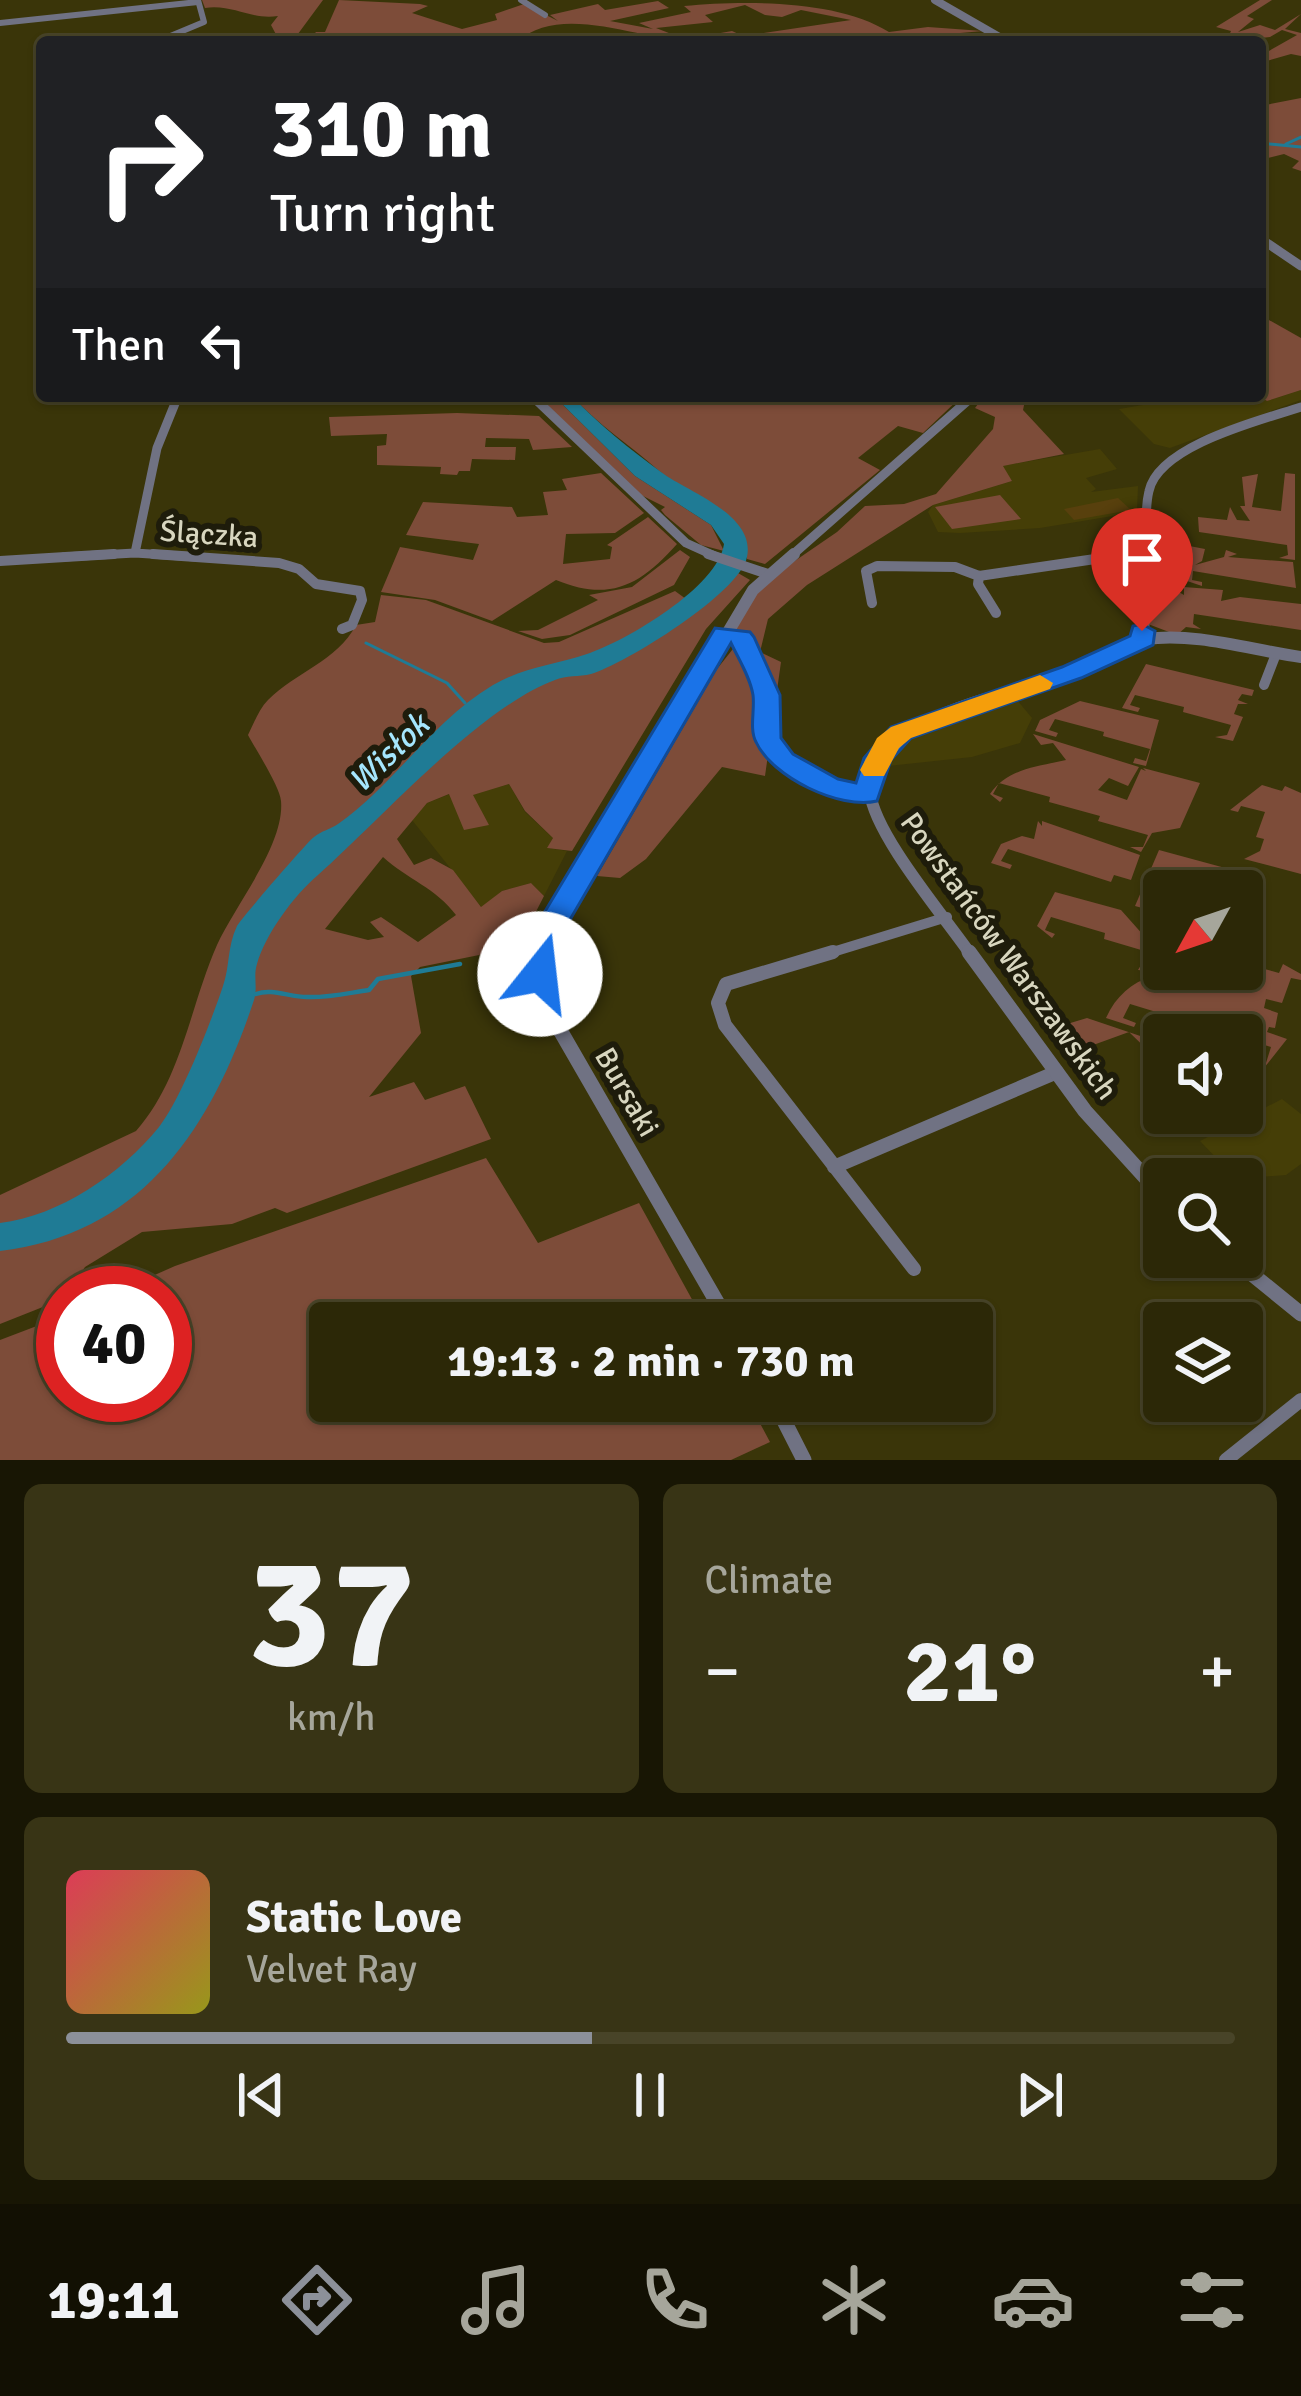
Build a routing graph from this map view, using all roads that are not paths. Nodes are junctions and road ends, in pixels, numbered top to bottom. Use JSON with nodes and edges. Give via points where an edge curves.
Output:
{"nodes":[{"id":1,"x":521,"y":0,"type":"edge"},
{"id":2,"x":935,"y":0,"type":"edge"},
{"id":3,"x":198,"y":1,"type":"edge"},
{"id":4,"x":545,"y":15,"type":"dead end"},
{"id":5,"x":0,"y":23,"type":"edge"},
{"id":6,"x":171,"y":36,"type":"edge"},
{"id":7,"x":998,"y":36,"type":"edge"},
{"id":8,"x":1266,"y":242,"type":"edge"},
{"id":9,"x":1301,"y":266,"type":"edge"},
{"id":10,"x":176,"y":402,"type":"edge"},
{"id":11,"x":538,"y":402,"type":"edge"},
{"id":12,"x":967,"y":402,"type":"edge"},
{"id":13,"x":1301,"y":407,"type":"edge"},
{"id":14,"x":1145,"y":551,"type":"junction"},
{"id":15,"x":135,"y":553,"type":"junction"},
{"id":16,"x":0,"y":560,"type":"edge"},
{"id":17,"x":763,"y":573,"type":"junction"},
{"id":18,"x":979,"y":576,"type":"junction"},
{"id":19,"x":872,"y":603,"type":"dead end"},
{"id":20,"x":996,"y":613,"type":"dead end"},
{"id":21,"x":342,"y":628,"type":"dead end"},
{"id":22,"x":724,"y":633,"type":"junction"},
{"id":23,"x":1144,"y":639,"type":"junction"},
{"id":24,"x":1276,"y":654,"type":"junction"},
{"id":25,"x":1301,"y":656,"type":"edge"},
{"id":26,"x":1264,"y":685,"type":"dead end"},
{"id":27,"x":867,"y":794,"type":"junction"},
{"id":28,"x":947,"y":916,"type":"junction"},
{"id":29,"x":1058,"y":1072,"type":"junction"},
{"id":30,"x":834,"y":1167,"type":"junction"},
{"id":31,"x":1143,"y":1176,"type":"edge"},
{"id":32,"x":914,"y":1269,"type":"dead end"},
{"id":33,"x":1257,"y":1278,"type":"edge"},
{"id":34,"x":717,"y":1302,"type":"edge"},
{"id":35,"x":1301,"y":1314,"type":"edge"},
{"id":36,"x":1301,"y":1400,"type":"edge"},
{"id":37,"x":785,"y":1422,"type":"edge"},
{"id":38,"x":804,"y":1460,"type":"edge"},
{"id":39,"x":1226,"y":1460,"type":"edge"}],
"edges":[{"from":1,"to":4,"type":"street"},
{"from":2,"to":7,"type":"street"},
{"from":3,"to":5,"type":"street"},
{"from":3,"to":6,"type":"street","via":[[204,22]]},
{"from":8,"to":9,"type":"street"},
{"from":10,"to":15,"type":"street","via":[[157,448]]},
{"from":11,"to":17,"type":"street","via":[[698,551]]},
{"from":12,"to":17,"type":"street","name":"Bursaki"},
{"from":13,"to":14,"type":"street","via":[[1168,460],[1149,488]]},
{"from":14,"to":18,"type":"street"},
{"from":14,"to":23,"type":"street"},
{"from":15,"to":16,"type":"street","name":"Ślączka"},
{"from":15,"to":21,"type":"street","name":"Ślączka","via":[[279,563],[316,584],[359,591],[352,625]]},
{"from":17,"to":22,"type":"street","name":"Bursaki"},
{"from":18,"to":19,"type":"street","via":[[955,567],[877,566],[866,571]]},
{"from":18,"to":20,"type":"street"},
{"from":22,"to":27,"type":"street","via":[[741,637],[759,673],[767,739],[783,760],[829,786]]},
{"from":22,"to":34,"type":"street","name":"Bursaki","via":[[556,918],[542,945],[540,974],[550,1011]]},
{"from":23,"to":24,"type":"street"},
{"from":23,"to":27,"type":"street","via":[[901,733],[878,758]]},
{"from":24,"to":25,"type":"street"},
{"from":24,"to":26,"type":"street"},
{"from":27,"to":28,"type":"street","name":"Powstańców Warszawskich","via":[[878,823]]},
{"from":28,"to":29,"type":"street","name":"Powstańców Warszawskich"},
{"from":28,"to":30,"type":"street","via":[[726,984],[718,1004],[725,1025]]},
{"from":29,"to":30,"type":"street"},
{"from":29,"to":31,"type":"street","name":"Powstańców Warszawskich"},
{"from":30,"to":32,"type":"street"},
{"from":33,"to":35,"type":"street"},
{"from":36,"to":39,"type":"street"},
{"from":37,"to":38,"type":"street"}]}
